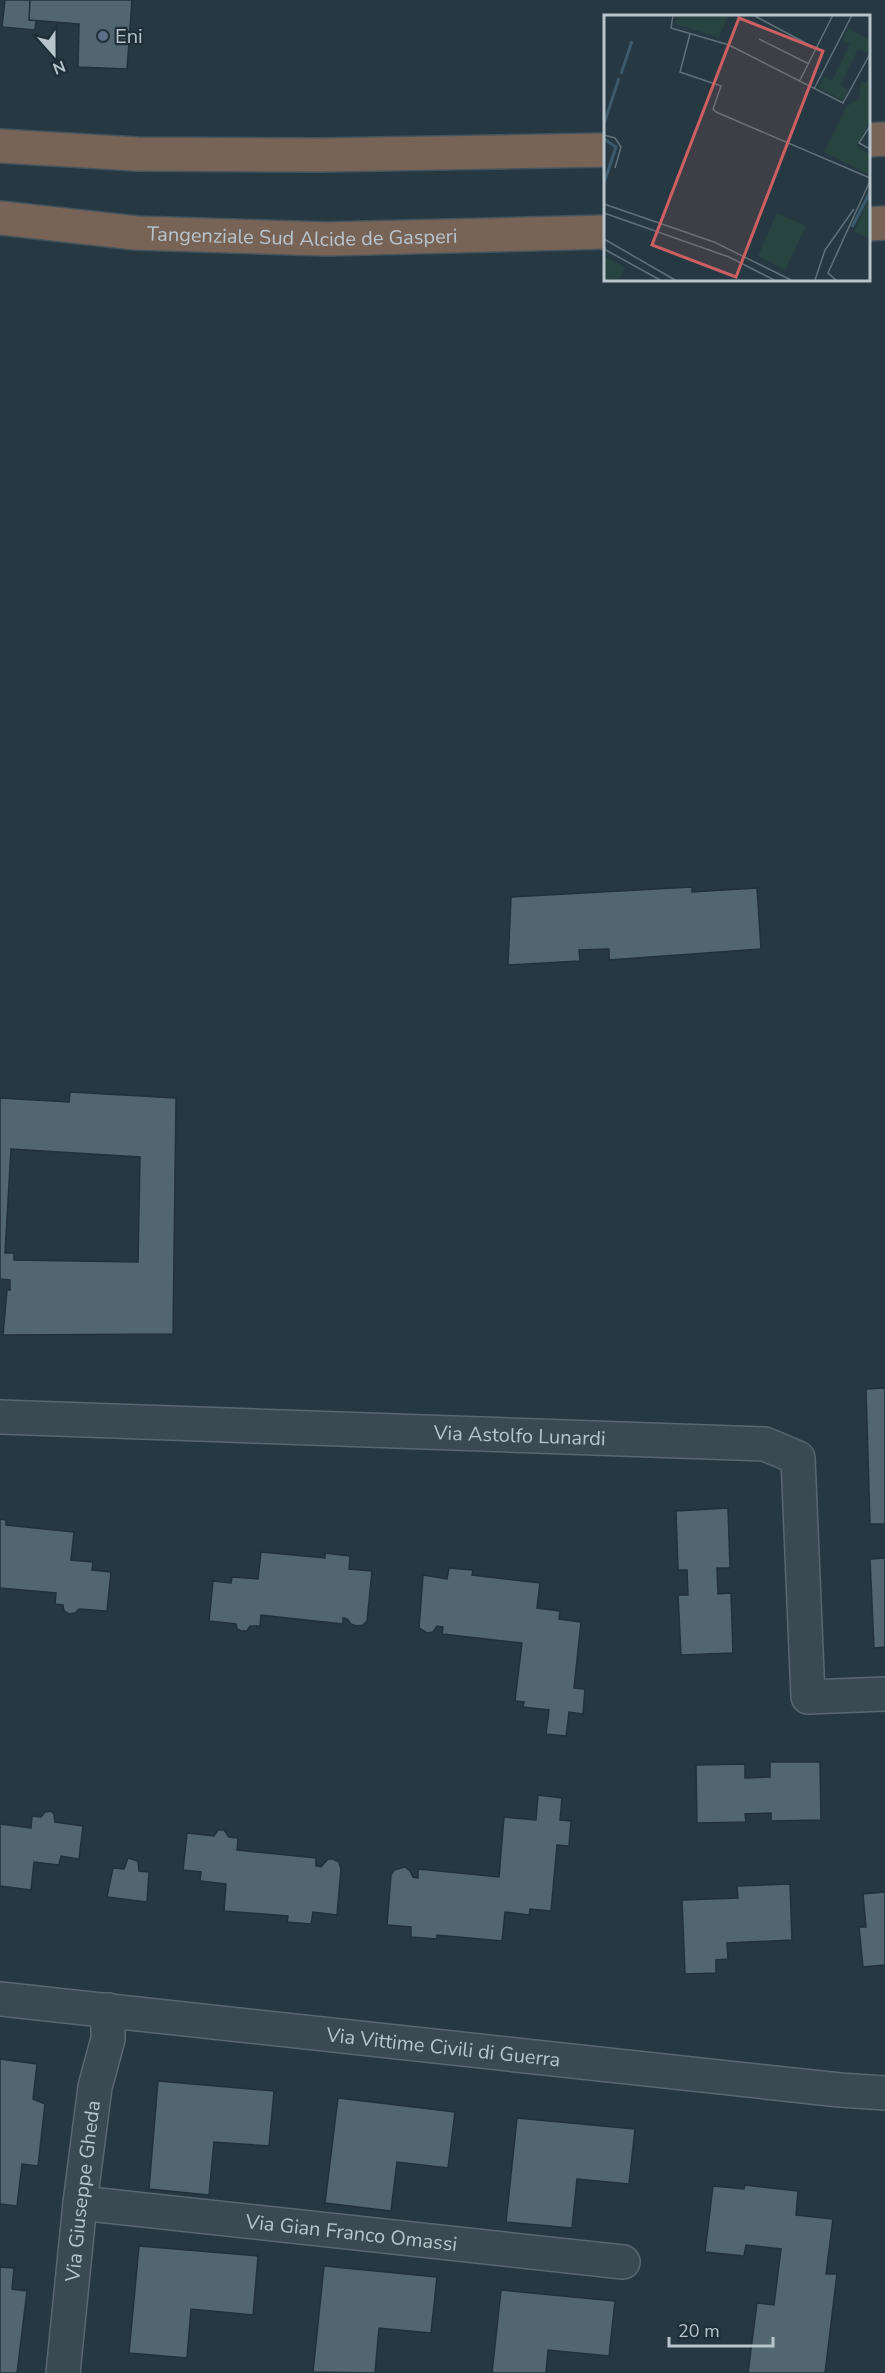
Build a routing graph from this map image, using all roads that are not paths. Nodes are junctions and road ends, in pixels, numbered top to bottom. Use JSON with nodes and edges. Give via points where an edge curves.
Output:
{"nodes":[{"id":1,"x":885,"y":139,"type":"edge"},
{"id":2,"x":870,"y":140,"type":"edge"},
{"id":3,"x":0,"y":146,"type":"edge"},
{"id":4,"x":604,"y":150,"type":"edge"},
{"id":5,"x":0,"y":218,"type":"edge"},
{"id":6,"x":885,"y":223,"type":"edge"},
{"id":7,"x":870,"y":224,"type":"edge"},
{"id":8,"x":604,"y":232,"type":"edge"},
{"id":9,"x":0,"y":1417,"type":"edge"},
{"id":10,"x":885,"y":1694,"type":"edge"},
{"id":11,"x":0,"y":1999,"type":"edge"},
{"id":12,"x":108,"y":2010,"type":"junction"},
{"id":13,"x":885,"y":2093,"type":"edge"},
{"id":14,"x":80,"y":2203,"type":"junction"},
{"id":15,"x":623,"y":2262,"type":"dead end"},
{"id":16,"x":64,"y":2373,"type":"edge"}],
"edges":[{"from":1,"to":2,"type":"highway"},
{"from":3,"to":4,"type":"highway","via":[[137,154],[275,155]]},
{"from":5,"to":8,"type":"highway","name":"Tangenziale Sud Alcide de Gasperi","via":[[136,233],[327,239]]},
{"from":6,"to":7,"type":"highway"},
{"from":9,"to":10,"type":"street","name":"Via Astolfo Lunardi","via":[[765,1444],[798,1458],[808,1697]]},
{"from":11,"to":12,"type":"street","name":"Via Vittime Civili di Guerra"},
{"from":12,"to":13,"type":"street","name":"Via Vittime Civili di Guerra"},
{"from":12,"to":14,"type":"street","name":"Via Giuseppe Gheda","via":[[108,2039],[95,2087]]},
{"from":14,"to":15,"type":"street","name":"Via Gian Franco Omassi"},
{"from":14,"to":16,"type":"street","name":"Via Giuseppe Gheda"}]}
